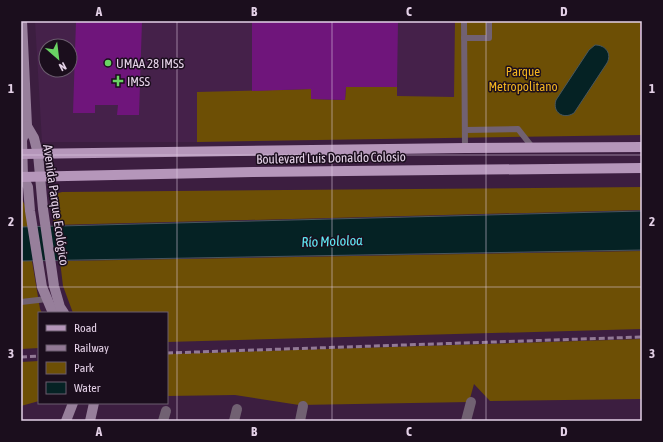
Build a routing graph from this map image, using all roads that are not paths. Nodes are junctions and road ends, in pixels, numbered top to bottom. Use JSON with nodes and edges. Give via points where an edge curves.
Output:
{"nodes":[{"id":1,"x":22,"y":21,"type":"edge"},
{"id":2,"x":464,"y":21,"type":"edge"},
{"id":3,"x":489,"y":21,"type":"edge"},
{"id":4,"x":464,"y":38,"type":"junction"},
{"id":5,"x":27,"y":126,"type":"junction"},
{"id":6,"x":465,"y":130,"type":"junction"},
{"id":7,"x":642,"y":147,"type":"edge"},
{"id":8,"x":464,"y":148,"type":"junction"},
{"id":9,"x":533,"y":148,"type":"junction"},
{"id":10,"x":22,"y":154,"type":"edge"},
{"id":11,"x":38,"y":154,"type":"junction"},
{"id":12,"x":642,"y":168,"type":"edge"},
{"id":13,"x":22,"y":177,"type":"edge"},
{"id":14,"x":40,"y":177,"type":"junction"},
{"id":15,"x":47,"y":299,"type":"junction"},
{"id":16,"x":21,"y":302,"type":"edge"},
{"id":17,"x":53,"y":312,"type":"edge"},
{"id":18,"x":63,"y":312,"type":"edge"},
{"id":19,"x":470,"y":402,"type":"dead end"},
{"id":20,"x":73,"y":404,"type":"edge"},
{"id":21,"x":94,"y":404,"type":"edge"},
{"id":22,"x":303,"y":406,"type":"dead end"},
{"id":23,"x":237,"y":410,"type":"dead end"},
{"id":24,"x":66,"y":421,"type":"edge"},
{"id":25,"x":90,"y":421,"type":"edge"},
{"id":26,"x":234,"y":421,"type":"edge"},
{"id":27,"x":300,"y":421,"type":"edge"},
{"id":28,"x":466,"y":421,"type":"edge"}],
"edges":[{"from":1,"to":5,"type":"street"},
{"from":2,"to":4,"type":"lane"},
{"from":3,"to":4,"type":"lane","via":[[489,38]]},
{"from":4,"to":6,"type":"lane"},
{"from":5,"to":10,"type":"street","name":"Avenida Parque Ecológico","via":[[22,140]]},
{"from":5,"to":11,"type":"street","name":"Avenida Parque Ecológico","via":[[34,138]]},
{"from":6,"to":8,"type":"lane"},
{"from":6,"to":9,"type":"lane","via":[[518,129]]},
{"from":7,"to":9,"type":"main road","name":"Boulevard Luis Donaldo Colosio"},
{"from":8,"to":9,"type":"main road","name":"Boulevard Luis Donaldo Colosio"},
{"from":8,"to":11,"type":"main road","name":"Boulevard Luis Donaldo Colosio"},
{"from":10,"to":11,"type":"main road","name":"Boulevard Luis Donaldo Colosio"},
{"from":10,"to":13,"type":"street","name":"Avenida Parque Ecológico"},
{"from":11,"to":14,"type":"street","name":"Avenida Parque Ecológico"},
{"from":12,"to":14,"type":"main road","name":"Boulevard Luis Donaldo Colosio"},
{"from":13,"to":14,"type":"main road","name":"Boulevard Luis Donaldo Colosio"},
{"from":13,"to":15,"type":"street","name":"Avenida Parque Ecológico","via":[[28,187],[42,287]]},
{"from":14,"to":18,"type":"street","name":"Avenida Parque Ecológico","via":[[42,209],[54,286]]},
{"from":15,"to":16,"type":"lane"},
{"from":15,"to":17,"type":"street","name":"Avenida Parque Ecológico"},
{"from":19,"to":28,"type":"street"},
{"from":20,"to":24,"type":"street"},
{"from":21,"to":25,"type":"street"},
{"from":22,"to":27,"type":"street"},
{"from":23,"to":26,"type":"street"}]}
